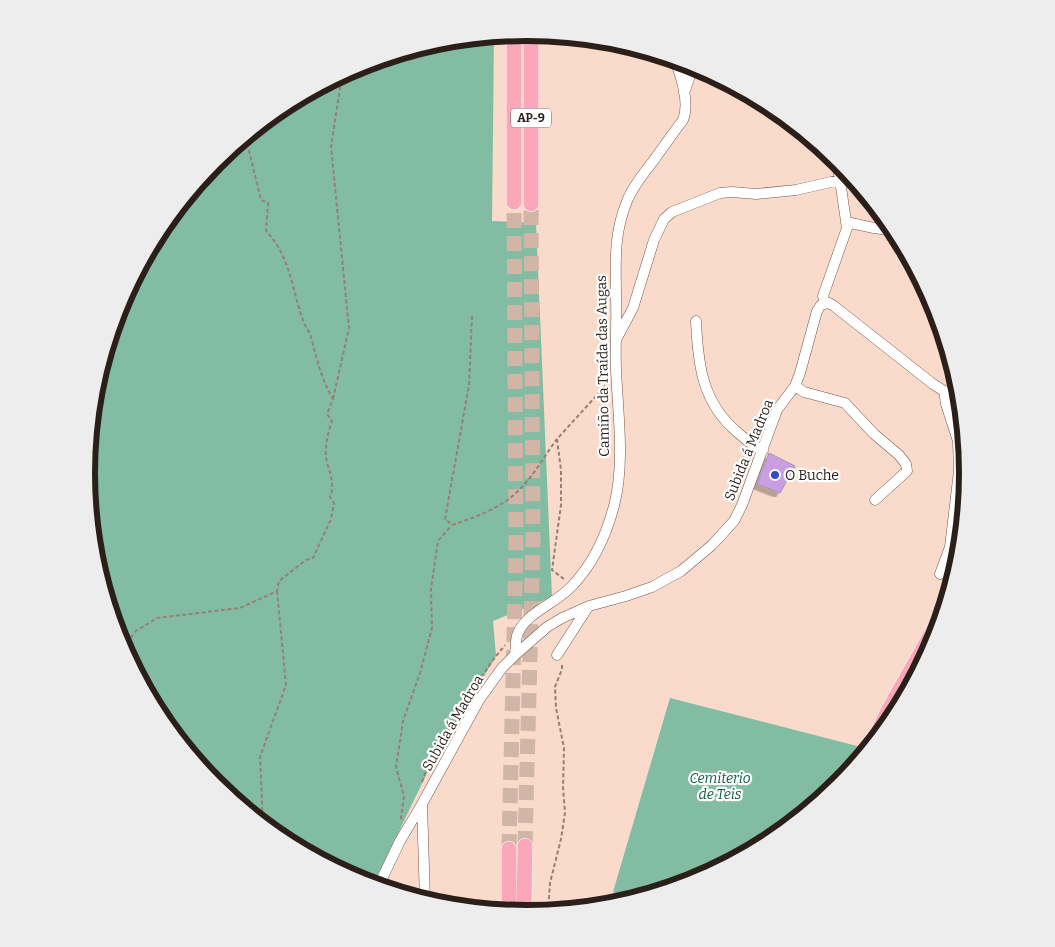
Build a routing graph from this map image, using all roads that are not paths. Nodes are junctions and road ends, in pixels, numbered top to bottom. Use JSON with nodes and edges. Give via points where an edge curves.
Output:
{"nodes":[{"id":1,"x":514,"y":41,"type":"edge"},
{"id":2,"x":531,"y":41,"type":"edge"},
{"id":3,"x":677,"y":68,"type":"edge"},
{"id":4,"x":691,"y":73,"type":"edge"},
{"id":5,"x":684,"y":94,"type":"junction"},
{"id":6,"x":839,"y":174,"type":"edge"},
{"id":7,"x":840,"y":180,"type":"junction"},
{"id":8,"x":514,"y":202,"type":"tunnel mouth"},
{"id":9,"x":531,"y":204,"type":"tunnel mouth"},
{"id":10,"x":846,"y":222,"type":"junction"},
{"id":11,"x":884,"y":229,"type":"edge"},
{"id":12,"x":825,"y":304,"type":"junction"},
{"id":13,"x":696,"y":321,"type":"dead end"},
{"id":14,"x":616,"y":341,"type":"junction"},
{"id":15,"x":795,"y":386,"type":"junction"},
{"id":16,"x":944,"y":391,"type":"junction"},
{"id":17,"x":952,"y":392,"type":"edge"},
{"id":18,"x":763,"y":450,"type":"junction"},
{"id":19,"x":875,"y":500,"type":"dead end"},
{"id":20,"x":940,"y":574,"type":"dead end"},
{"id":21,"x":589,"y":606,"type":"junction"},
{"id":22,"x":920,"y":654,"type":"edge"},
{"id":23,"x":515,"y":655,"type":"junction"},
{"id":24,"x":557,"y":655,"type":"road end"},
{"id":25,"x":886,"y":715,"type":"edge"},
{"id":26,"x":422,"y":804,"type":"junction"},
{"id":27,"x":525,"y":846,"type":"tunnel mouth"},
{"id":28,"x":509,"y":849,"type":"tunnel mouth"},
{"id":29,"x":381,"y":880,"type":"edge"},
{"id":30,"x":425,"y":893,"type":"edge"},
{"id":31,"x":508,"y":905,"type":"edge"},
{"id":32,"x":524,"y":906,"type":"edge"}],
"edges":[{"from":1,"to":8,"type":"highway","number":"AP-9"},
{"from":2,"to":9,"type":"highway","number":"AP-9"},
{"from":3,"to":5,"type":"street","name":"Camiño da Traída das Augas"},
{"from":4,"to":5,"type":"street"},
{"from":5,"to":14,"type":"street","name":"Camiño da Traída das Augas","via":[[683,120],[627,200],[616,237]]},
{"from":6,"to":7,"type":"street"},
{"from":7,"to":10,"type":"street"},
{"from":7,"to":14,"type":"street","via":[[796,190],[720,193],[672,212],[664,219],[654,240],[633,308]]},
{"from":10,"to":11,"type":"street"},
{"from":10,"to":12,"type":"street","via":[[847,228],[823,296]]},
{"from":12,"to":15,"type":"street","name":"Subida á Madroa","via":[[817,311]]},
{"from":12,"to":16,"type":"street","via":[[834,306]]},
{"from":13,"to":18,"type":"street","via":[[700,370],[714,408],[745,440]]},
{"from":14,"to":23,"type":"street","name":"Camiño da Traída das Augas","via":[[619,469],[617,494],[605,534],[596,554],[573,586],[522,626]]},
{"from":15,"to":18,"type":"street","name":"Subida á Madroa","via":[[777,410]]},
{"from":15,"to":19,"type":"street","via":[[804,392],[845,403],[906,464],[907,472]]},
{"from":16,"to":17,"type":"street"},
{"from":16,"to":20,"type":"street","via":[[958,441],[959,471],[950,547]]},
{"from":18,"to":21,"type":"street","name":"Subida á Madroa","via":[[734,521],[712,545],[681,571],[652,587]]},
{"from":21,"to":23,"type":"street","name":"Subida á Madroa","via":[[547,627]]},
{"from":21,"to":24,"type":"street"},
{"from":22,"to":25,"type":"highway"},
{"from":23,"to":26,"type":"street","name":"Subida á Madroa","via":[[479,700]]},
{"from":26,"to":29,"type":"street","name":"Subida á Madroa"},
{"from":26,"to":30,"type":"street"},
{"from":27,"to":32,"type":"highway"},
{"from":28,"to":31,"type":"highway"}]}
